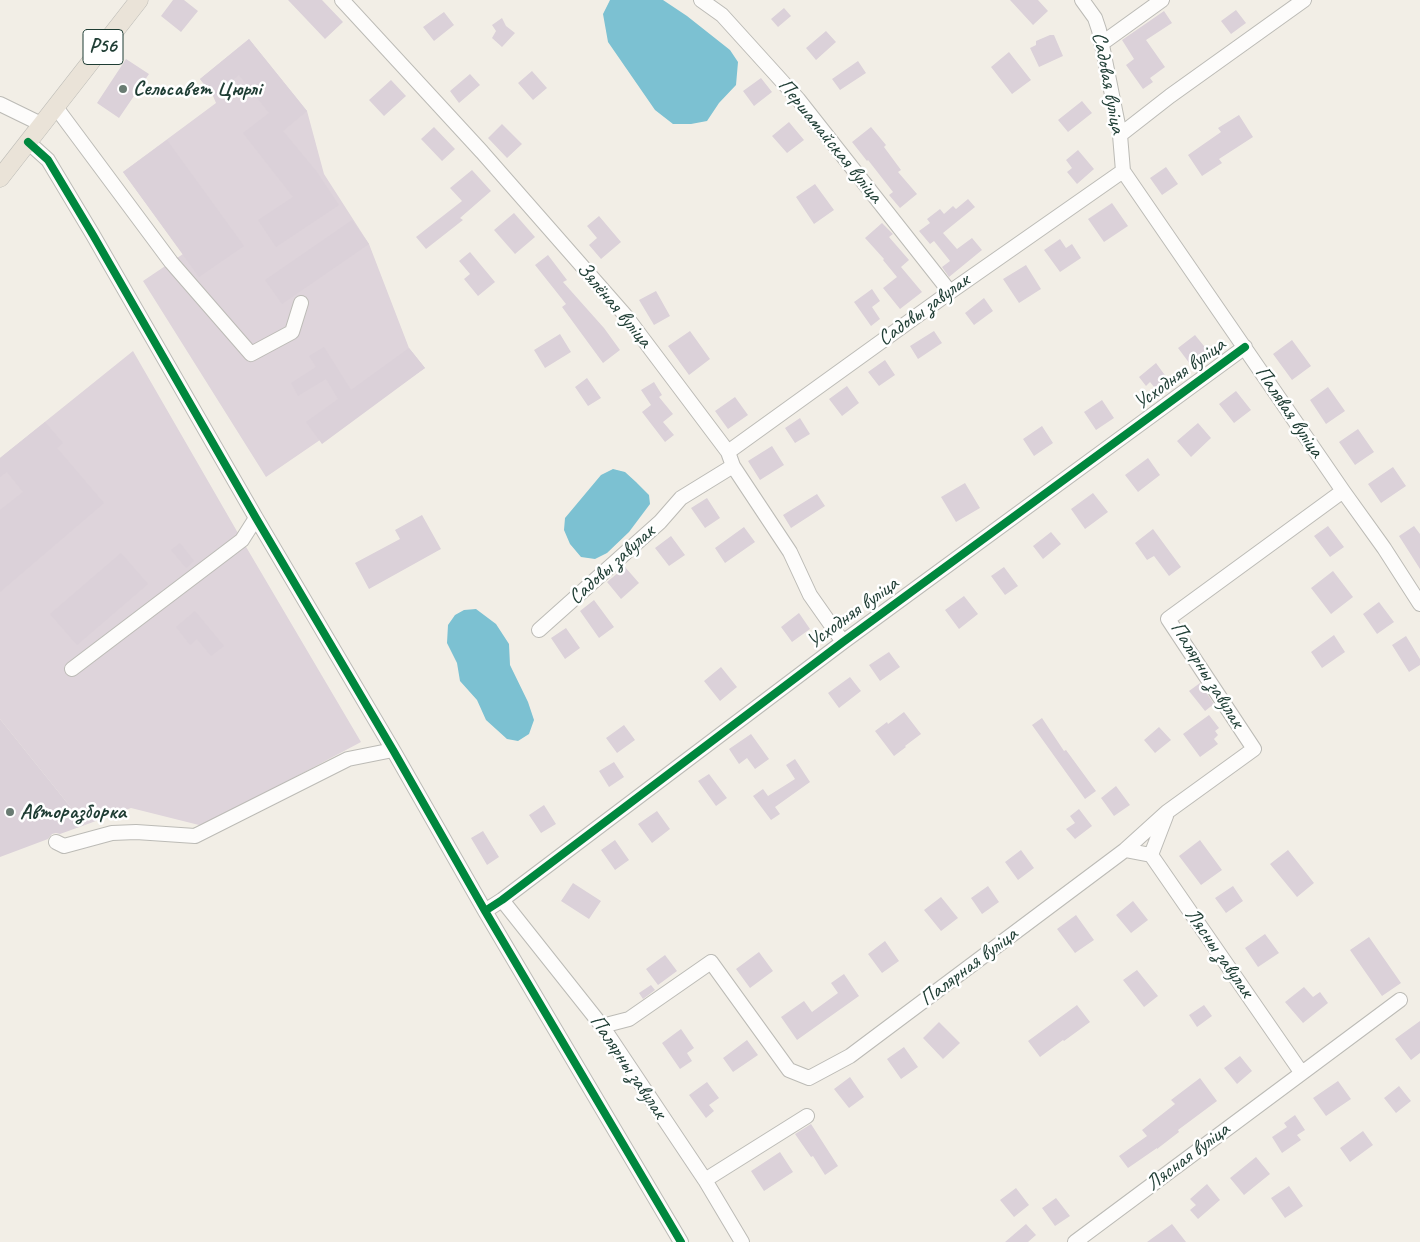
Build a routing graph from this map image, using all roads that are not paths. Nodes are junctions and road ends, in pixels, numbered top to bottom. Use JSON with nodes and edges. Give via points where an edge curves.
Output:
{"nodes":[{"id":1,"x":139,"y":0,"type":"edge"},
{"id":2,"x":342,"y":0,"type":"edge"},
{"id":3,"x":701,"y":0,"type":"edge"},
{"id":4,"x":1082,"y":0,"type":"edge"},
{"id":5,"x":1162,"y":0,"type":"edge"},
{"id":6,"x":1304,"y":0,"type":"edge"},
{"id":7,"x":1101,"y":44,"type":"junction"},
{"id":8,"x":0,"y":92,"type":"edge"},
{"id":9,"x":0,"y":104,"type":"edge"},
{"id":10,"x":55,"y":106,"type":"junction"},
{"id":11,"x":15,"y":110,"type":"junction"},
{"id":12,"x":41,"y":124,"type":"junction"},
{"id":13,"x":1120,"y":135,"type":"junction"},
{"id":14,"x":28,"y":142,"type":"junction"},
{"id":15,"x":1123,"y":171,"type":"junction"},
{"id":16,"x":0,"y":178,"type":"edge"},
{"id":17,"x":950,"y":292,"type":"junction"},
{"id":18,"x":302,"y":303,"type":"dead end"},
{"id":19,"x":1245,"y":347,"type":"junction"},
{"id":20,"x":728,"y":452,"type":"junction"},
{"id":21,"x":733,"y":466,"type":"junction"},
{"id":22,"x":1343,"y":491,"type":"junction"},
{"id":23,"x":256,"y":518,"type":"junction"},
{"id":24,"x":1420,"y":604,"type":"edge"},
{"id":25,"x":539,"y":630,"type":"dead end"},
{"id":26,"x":843,"y":642,"type":"junction"},
{"id":27,"x":72,"y":668,"type":"dead end"},
{"id":28,"x":393,"y":750,"type":"junction"},
{"id":29,"x":1167,"y":812,"type":"junction"},
{"id":30,"x":56,"y":842,"type":"dead end"},
{"id":31,"x":1125,"y":850,"type":"junction"},
{"id":32,"x":1151,"y":854,"type":"junction"},
{"id":33,"x":502,"y":900,"type":"junction"},
{"id":34,"x":485,"y":911,"type":"junction"},
{"id":35,"x":1400,"y":1000,"type":"dead end"},
{"id":36,"x":602,"y":1026,"type":"junction"},
{"id":37,"x":1301,"y":1072,"type":"junction"},
{"id":38,"x":807,"y":1116,"type":"dead end"},
{"id":39,"x":705,"y":1180,"type":"junction"},
{"id":40,"x":681,"y":1242,"type":"edge"},
{"id":41,"x":742,"y":1242,"type":"edge"},
{"id":42,"x":1075,"y":1242,"type":"edge"}],
"edges":[{"from":1,"to":10,"type":"main road","number":"Р56"},
{"from":2,"to":20,"type":"street","name":"Зялёная вуліца","via":[[482,152],[625,315]]},
{"from":3,"to":17,"type":"street","name":"Першамайская вуліца","via":[[722,14],[798,99]]},
{"from":4,"to":7,"type":"street","name":"Садовая вуліца","via":[[1095,18]]},
{"from":5,"to":7,"type":"street"},
{"from":6,"to":13,"type":"street"},
{"from":7,"to":13,"type":"street","name":"Садовая вуліца"},
{"from":8,"to":11,"type":"street"},
{"from":9,"to":11,"type":"street"},
{"from":10,"to":12,"type":"main road","number":"Р56"},
{"from":10,"to":18,"type":"street","via":[[171,262],[251,354],[292,332]]},
{"from":11,"to":12,"type":"street"},
{"from":12,"to":14,"type":"main road","number":"Р56"},
{"from":13,"to":15,"type":"street","name":"Садовая вуліца"},
{"from":14,"to":16,"type":"main road","number":"Р56"},
{"from":14,"to":23,"type":"street","via":[[48,160]]},
{"from":15,"to":17,"type":"street","name":"Садовы завулак"},
{"from":15,"to":19,"type":"street","name":"Палявая вуліца"},
{"from":17,"to":20,"type":"street","name":"Садовы завулак"},
{"from":19,"to":22,"type":"street","name":"Палявая вуліца"},
{"from":19,"to":26,"type":"street","name":"Усходняя вуліца"},
{"from":20,"to":21,"type":"street","name":"Зялёная вуліца"},
{"from":21,"to":25,"type":"street","name":"Садовы завулак","via":[[681,498],[660,522]]},
{"from":21,"to":26,"type":"street","name":"Зялёная вуліца","via":[[790,552],[810,594]]},
{"from":22,"to":24,"type":"street","name":"Палявая вуліца"},
{"from":22,"to":29,"type":"street","name":"Палярны завулак","via":[[1168,618],[1254,749]]},
{"from":23,"to":27,"type":"street","via":[[242,540]]},
{"from":23,"to":28,"type":"street"},
{"from":26,"to":33,"type":"street","name":"Усходняя вуліца"},
{"from":28,"to":30,"type":"street","via":[[348,760],[195,836],[136,832],[112,834],[64,846]]},
{"from":28,"to":34,"type":"street"},
{"from":29,"to":31,"type":"street","name":"Палярны завулак"},
{"from":29,"to":32,"type":"street"},
{"from":31,"to":32,"type":"street"},
{"from":31,"to":36,"type":"street","name":"Палярная вуліца","via":[[850,1056],[809,1078],[789,1070],[711,962],[629,1020]]},
{"from":32,"to":37,"type":"street","name":"Лясны завулак"},
{"from":33,"to":34,"type":"street","name":"Усходняя вуліца"},
{"from":33,"to":36,"type":"street","name":"Палярны завулак"},
{"from":34,"to":40,"type":"street"},
{"from":35,"to":37,"type":"street","name":"Лясная вуліца"},
{"from":36,"to":39,"type":"street","name":"Палярны завулак"},
{"from":37,"to":42,"type":"street","name":"Лясная вуліца"},
{"from":38,"to":39,"type":"street"},
{"from":39,"to":41,"type":"street","name":"Палярны завулак"}]}
